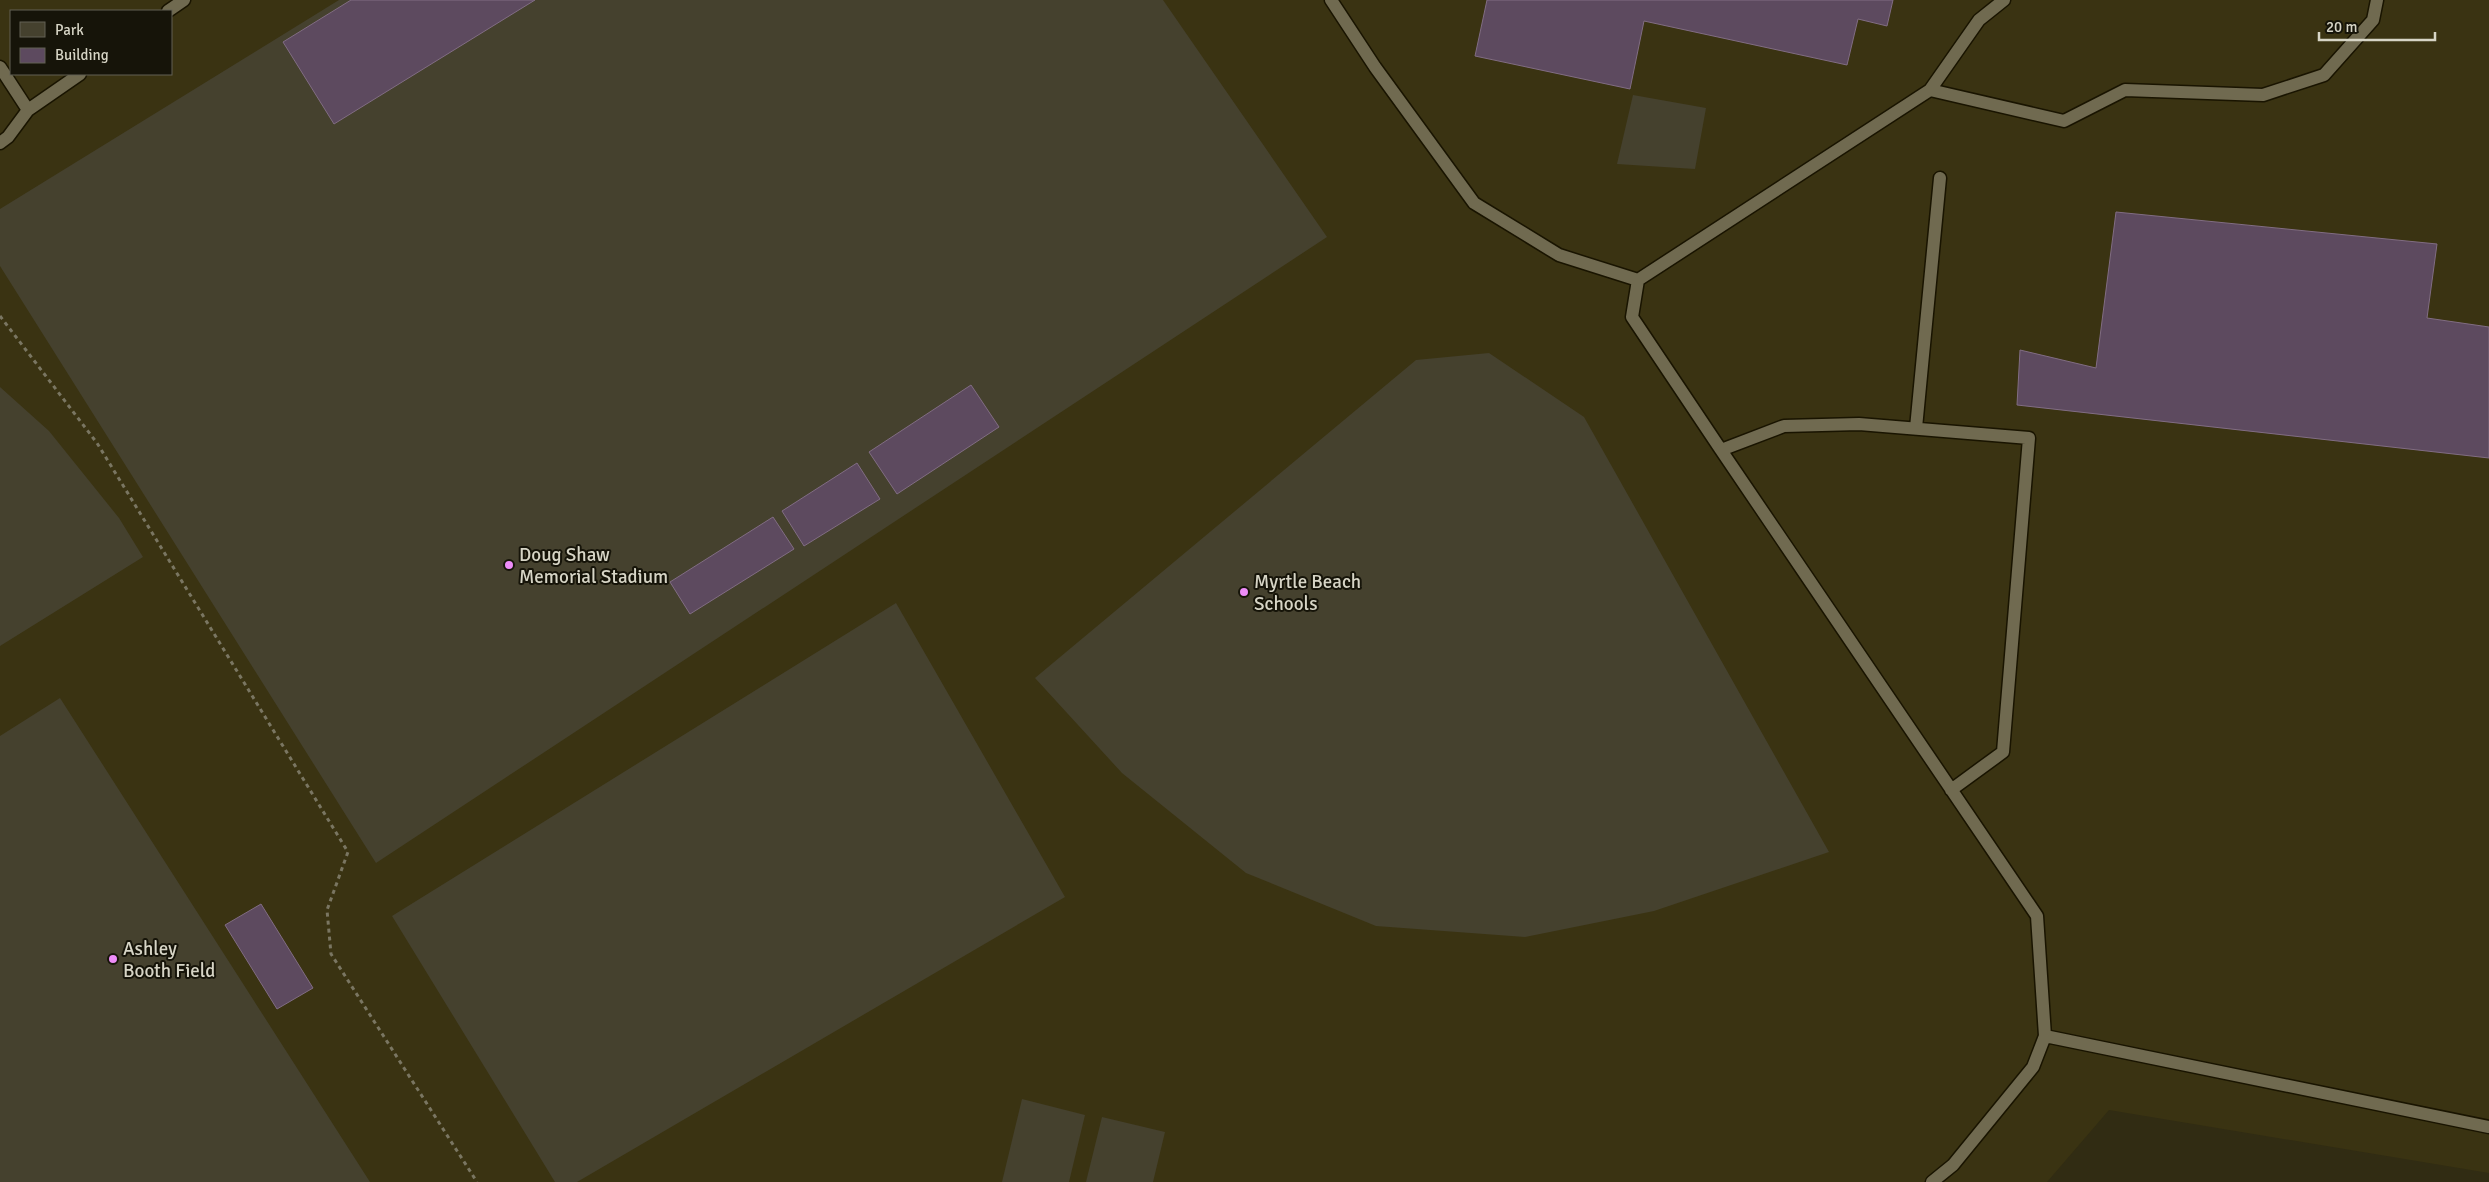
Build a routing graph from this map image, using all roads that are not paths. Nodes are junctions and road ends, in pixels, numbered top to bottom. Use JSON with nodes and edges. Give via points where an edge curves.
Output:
{"nodes":[{"id":1,"x":184,"y":0,"type":"edge"},
{"id":2,"x":1331,"y":0,"type":"edge"},
{"id":3,"x":2004,"y":0,"type":"edge"},
{"id":4,"x":2377,"y":0,"type":"edge"},
{"id":5,"x":169,"y":10,"type":"edge"},
{"id":6,"x":0,"y":67,"type":"edge"},
{"id":7,"x":79,"y":75,"type":"edge"},
{"id":8,"x":1930,"y":90,"type":"junction"},
{"id":9,"x":28,"y":110,"type":"junction"},
{"id":10,"x":0,"y":143,"type":"edge"},
{"id":11,"x":1940,"y":178,"type":"dead end"},
{"id":12,"x":1638,"y":280,"type":"junction"},
{"id":13,"x":1916,"y":428,"type":"junction"},
{"id":14,"x":1721,"y":450,"type":"junction"},
{"id":15,"x":1951,"y":790,"type":"junction"},
{"id":16,"x":2045,"y":1036,"type":"junction"},
{"id":17,"x":2489,"y":1127,"type":"edge"},
{"id":18,"x":1932,"y":1182,"type":"edge"}],
"edges":[{"from":1,"to":5,"type":"lane"},
{"from":2,"to":12,"type":"lane","via":[[1375,67],[1474,203],[1559,255]]},
{"from":3,"to":8,"type":"lane","via":[[1979,20]]},
{"from":4,"to":8,"type":"lane","via":[[2373,20],[2324,75],[2263,95],[2125,90],[2064,121]]},
{"from":6,"to":9,"type":"lane"},
{"from":7,"to":9,"type":"lane"},
{"from":8,"to":12,"type":"lane"},
{"from":9,"to":10,"type":"lane"},
{"from":11,"to":13,"type":"lane"},
{"from":12,"to":14,"type":"lane","via":[[1632,317]]},
{"from":13,"to":14,"type":"lane","via":[[1859,424],[1784,426]]},
{"from":13,"to":15,"type":"lane","via":[[2029,438],[2003,752]]},
{"from":14,"to":15,"type":"lane"},
{"from":15,"to":16,"type":"lane","via":[[2037,916]]},
{"from":16,"to":17,"type":"lane"},
{"from":16,"to":18,"type":"lane","via":[[2033,1067],[1953,1165]]}]}
